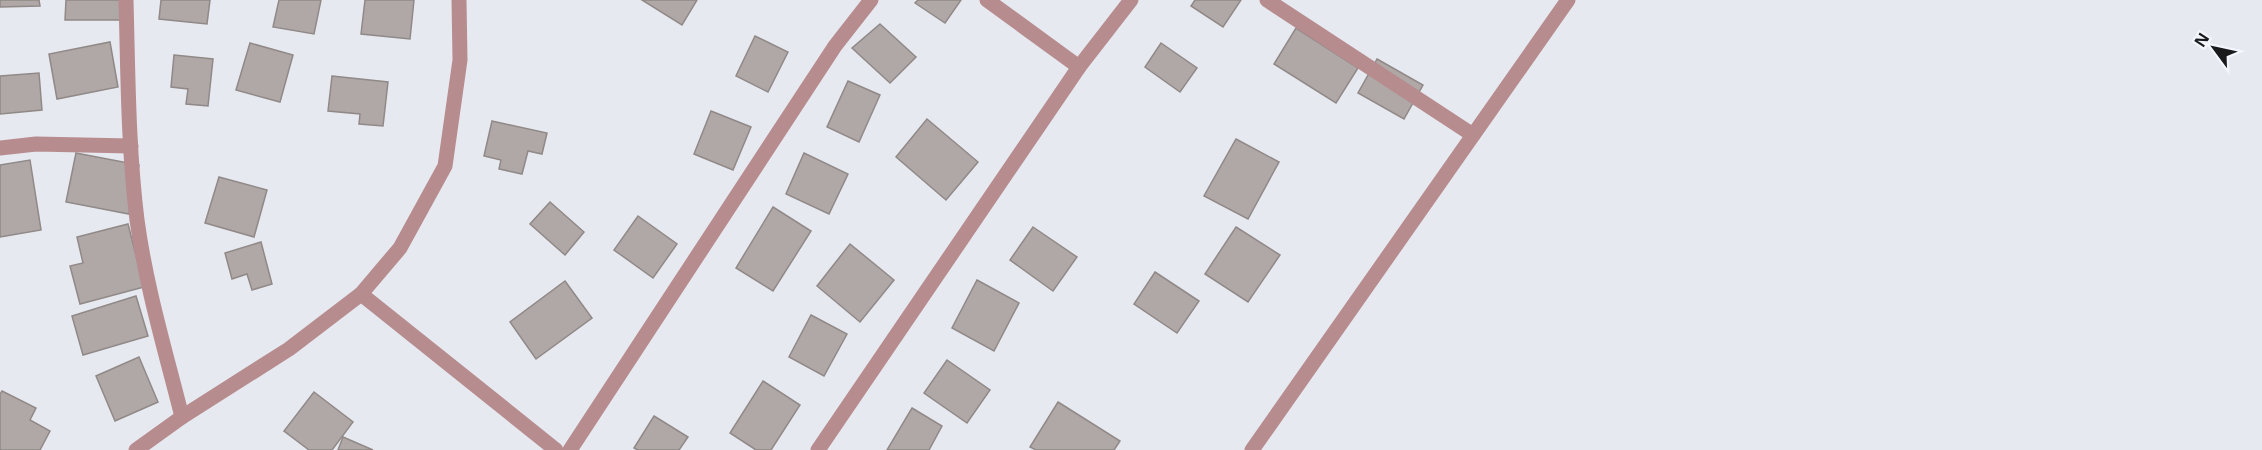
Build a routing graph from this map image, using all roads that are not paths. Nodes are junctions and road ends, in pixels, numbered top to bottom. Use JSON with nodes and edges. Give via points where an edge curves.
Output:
{"nodes":[{"id":1,"x":126,"y":0,"type":"edge"},
{"id":2,"x":459,"y":0,"type":"edge"},
{"id":3,"x":871,"y":0,"type":"edge"},
{"id":4,"x":987,"y":0,"type":"edge"},
{"id":5,"x":1131,"y":0,"type":"edge"},
{"id":6,"x":1267,"y":0,"type":"edge"},
{"id":7,"x":1568,"y":0,"type":"edge"},
{"id":8,"x":1079,"y":67,"type":"junction"},
{"id":9,"x":1473,"y":135,"type":"junction"},
{"id":10,"x":131,"y":146,"type":"junction"},
{"id":11,"x":0,"y":148,"type":"edge"},
{"id":12,"x":361,"y":294,"type":"junction"},
{"id":13,"x":182,"y":417,"type":"junction"},
{"id":14,"x":136,"y":450,"type":"edge"},
{"id":15,"x":556,"y":450,"type":"edge"},
{"id":16,"x":570,"y":450,"type":"edge"},
{"id":17,"x":818,"y":450,"type":"edge"},
{"id":18,"x":1252,"y":450,"type":"edge"}],
"edges":[{"from":1,"to":10,"type":"street"},
{"from":2,"to":12,"type":"street","via":[[460,60],[446,166],[400,248]]},
{"from":3,"to":16,"type":"street","via":[[835,46]]},
{"from":4,"to":8,"type":"street"},
{"from":5,"to":8,"type":"street"},
{"from":6,"to":9,"type":"street"},
{"from":7,"to":9,"type":"street"},
{"from":8,"to":17,"type":"street"},
{"from":9,"to":18,"type":"street"},
{"from":10,"to":11,"type":"street","via":[[36,144]]},
{"from":10,"to":13,"type":"street","via":[[138,222]]},
{"from":12,"to":13,"type":"street","via":[[289,349]]},
{"from":12,"to":15,"type":"street"},
{"from":13,"to":14,"type":"street"}]}
